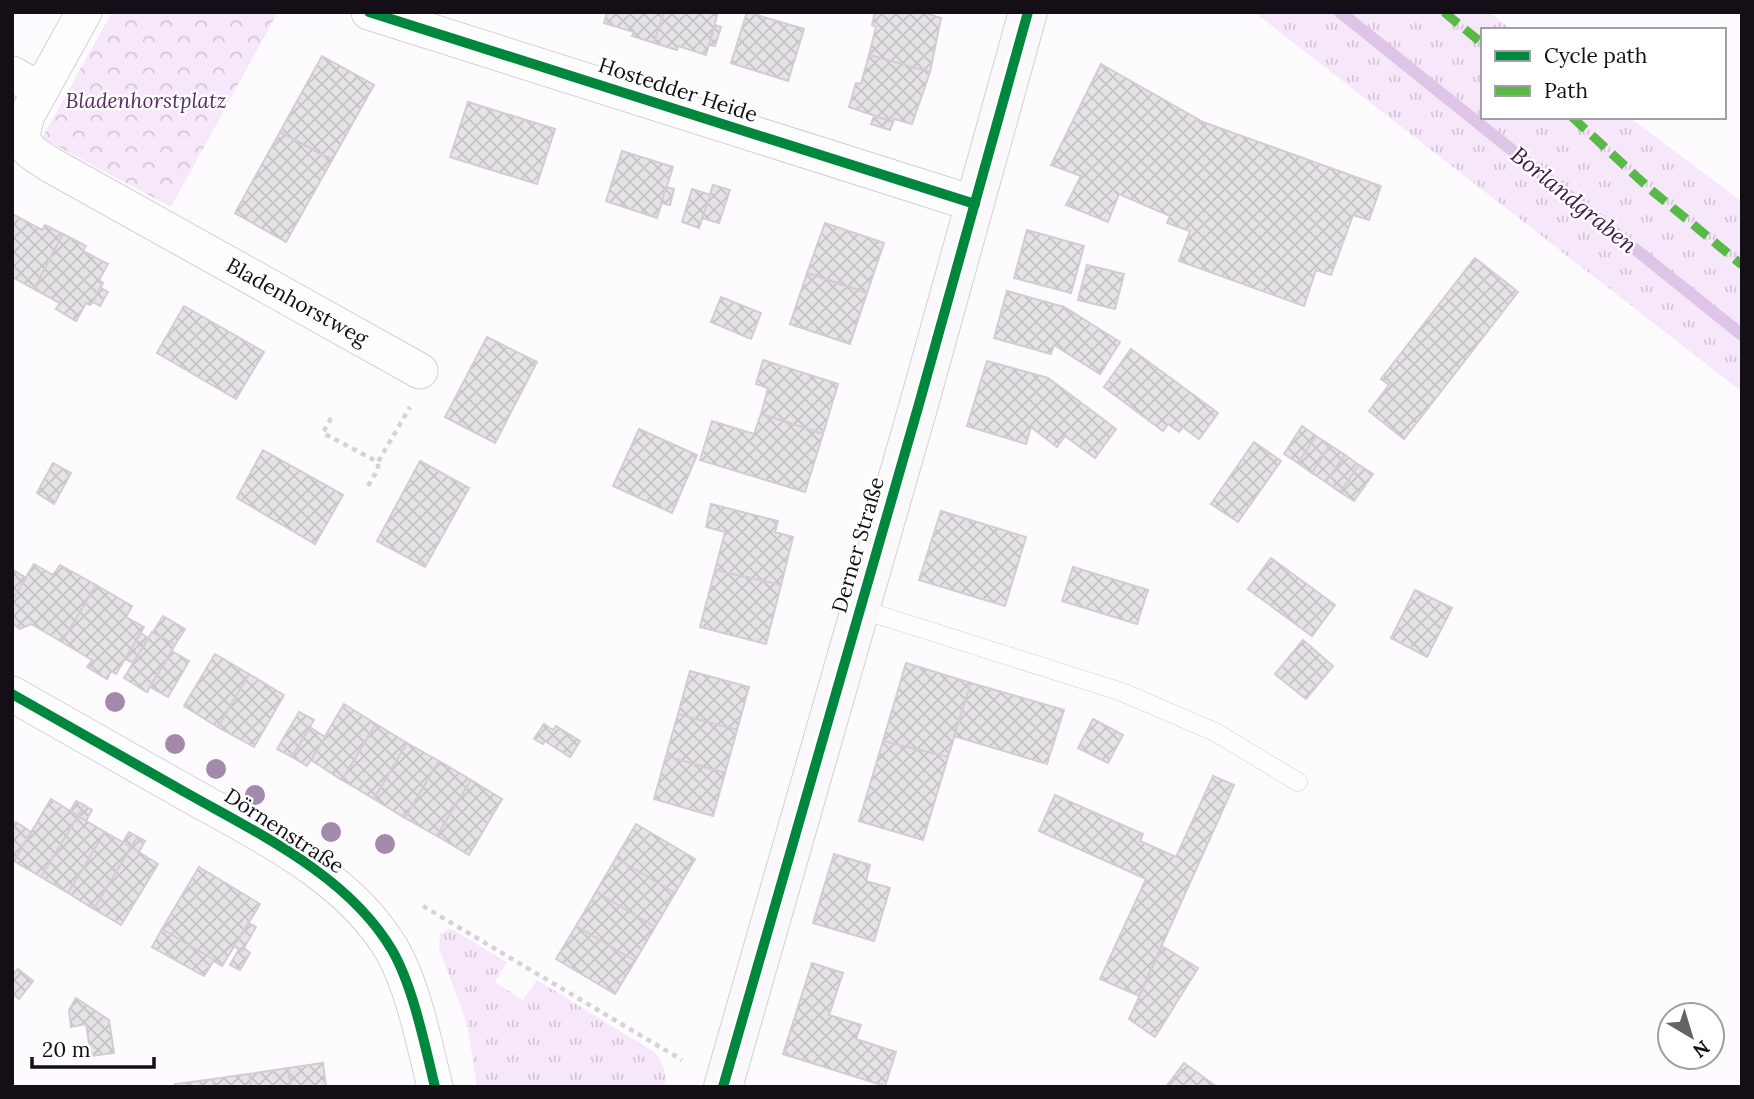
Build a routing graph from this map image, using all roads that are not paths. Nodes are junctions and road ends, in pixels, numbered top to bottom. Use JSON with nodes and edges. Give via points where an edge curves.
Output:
{"nodes":[{"id":1,"x":84,"y":12,"type":"edge"},
{"id":2,"x":369,"y":12,"type":"edge"},
{"id":3,"x":1028,"y":12,"type":"edge"},
{"id":4,"x":27,"y":82,"type":"edge"},
{"id":5,"x":975,"y":204,"type":"junction"},
{"id":6,"x":418,"y":384,"type":"road end"},
{"id":7,"x":860,"y":609,"type":"junction"},
{"id":8,"x":12,"y":694,"type":"edge"},
{"id":9,"x":1298,"y":782,"type":"dead end"},
{"id":10,"x":435,"y":1087,"type":"edge"},
{"id":11,"x":723,"y":1087,"type":"edge"}],
"edges":[{"from":1,"to":4,"type":"street"},
{"from":2,"to":5,"type":"street","name":"Hostedder Heide"},
{"from":3,"to":5,"type":"main road","name":"Derner Straße"},
{"from":4,"to":6,"type":"street","name":"Bladenhorstweg","via":[[27,115],[21,138],[30,151]]},
{"from":5,"to":7,"type":"main road","name":"Derner Straße"},
{"from":7,"to":9,"type":"lane","via":[[1122,692],[1215,732]]},
{"from":7,"to":11,"type":"main road","name":"Derner Straße"},
{"from":8,"to":10,"type":"street","name":"Dörnenstraße","via":[[254,831],[329,880],[365,912],[393,952],[415,1007]]}]}
